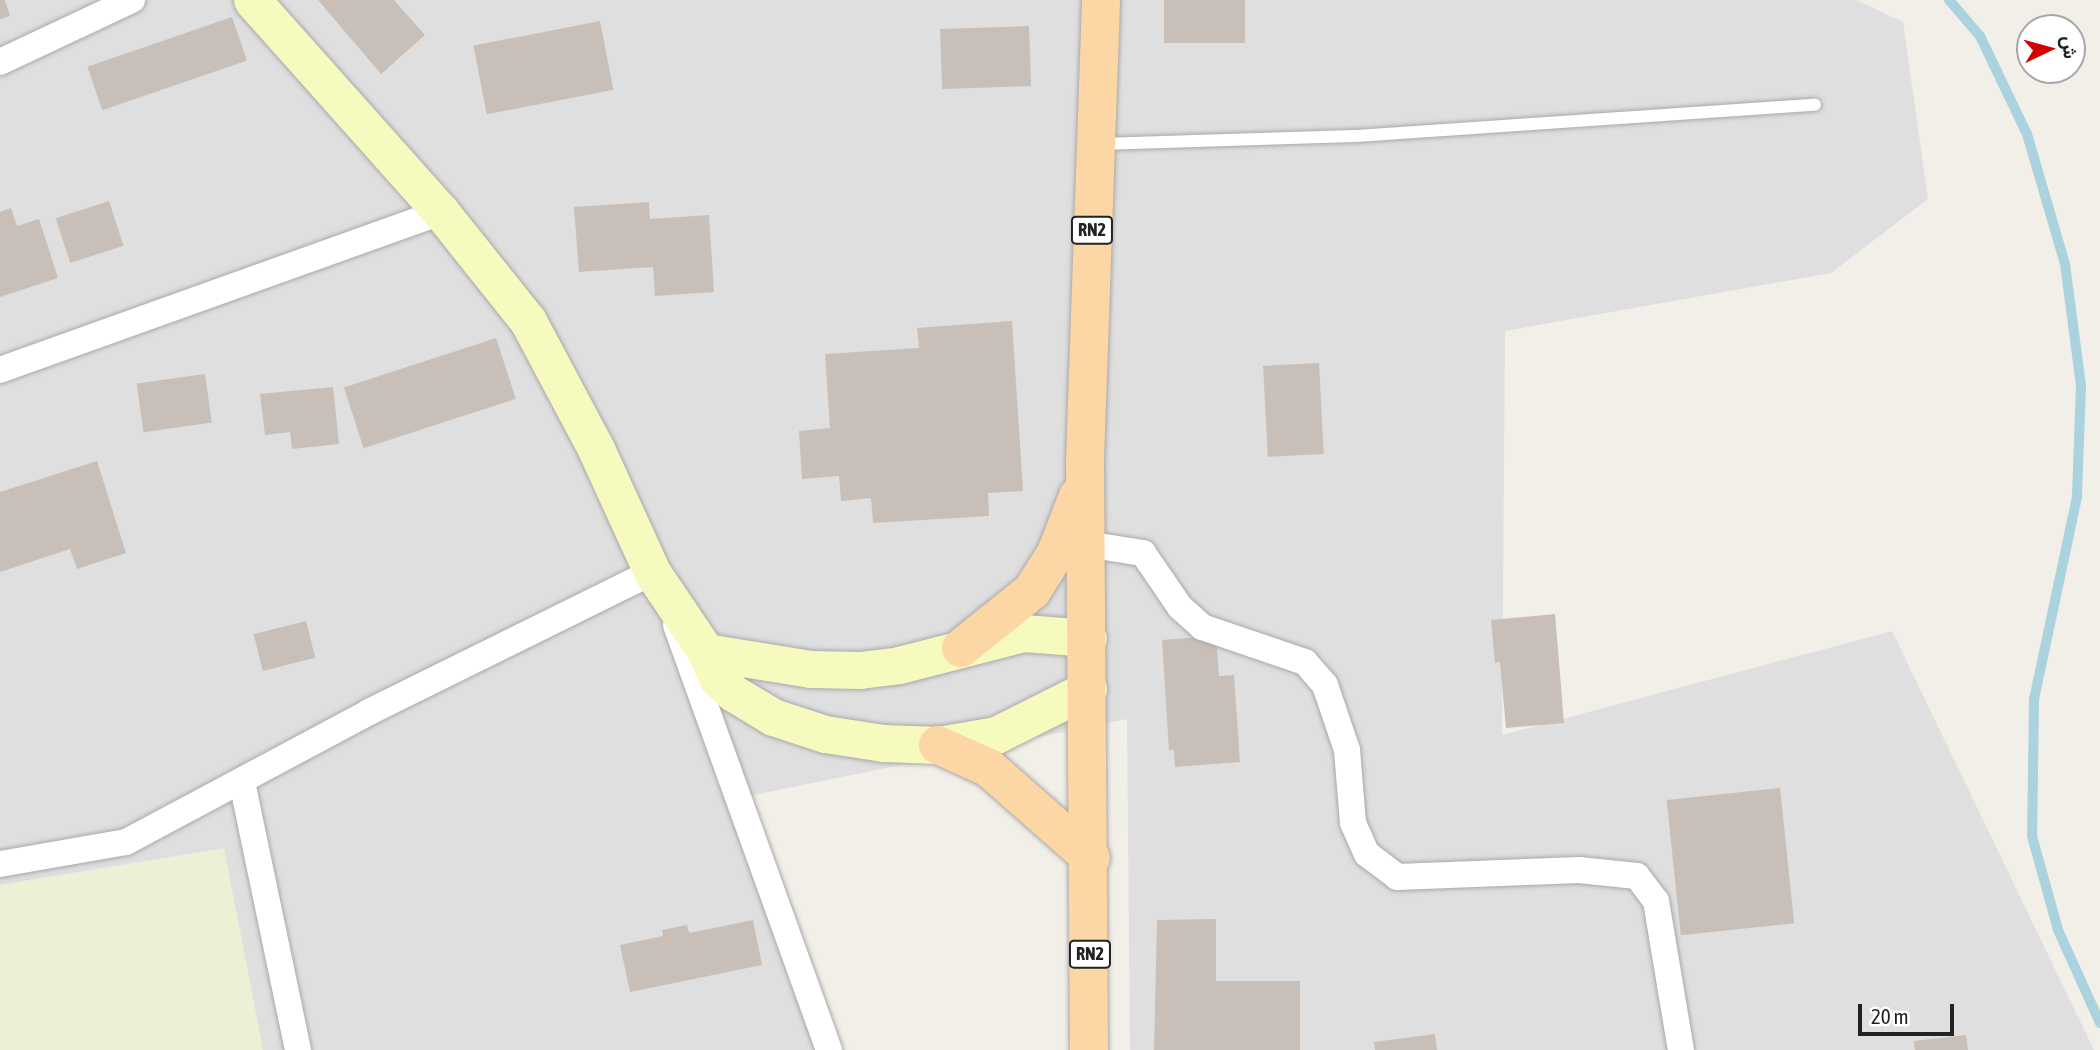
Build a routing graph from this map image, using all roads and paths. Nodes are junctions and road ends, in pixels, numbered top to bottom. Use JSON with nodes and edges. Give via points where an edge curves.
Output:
{"nodes":[{"id":1,"x":132,"y":0,"type":"edge"},
{"id":2,"x":1101,"y":0,"type":"edge"},
{"id":3,"x":265,"y":4,"type":"edge"},
{"id":4,"x":0,"y":62,"type":"edge"},
{"id":5,"x":1815,"y":105,"type":"dead end"},
{"id":6,"x":1094,"y":144,"type":"junction"},
{"id":7,"x":441,"y":212,"type":"junction"},
{"id":8,"x":0,"y":370,"type":"edge"},
{"id":9,"x":1085,"y":460,"type":"junction"},
{"id":10,"x":1086,"y":544,"type":"junction"},
{"id":11,"x":660,"y":586,"type":"junction"},
{"id":12,"x":1087,"y":638,"type":"junction"},
{"id":13,"x":961,"y":648,"type":"junction"},
{"id":14,"x":706,"y":652,"type":"junction"},
{"id":15,"x":1088,"y":689,"type":"junction"},
{"id":16,"x":938,"y":745,"type":"junction"},
{"id":17,"x":242,"y":782,"type":"junction"},
{"id":18,"x":1091,"y":858,"type":"junction"},
{"id":19,"x":0,"y":864,"type":"edge"},
{"id":20,"x":298,"y":1050,"type":"edge"},
{"id":21,"x":829,"y":1050,"type":"edge"},
{"id":22,"x":1089,"y":1050,"type":"edge"},
{"id":23,"x":1681,"y":1050,"type":"edge"}],
"edges":[{"from":1,"to":4,"type":"street"},
{"from":2,"to":6,"type":"main road","number":"RN2"},
{"from":3,"to":7,"type":"main road"},
{"from":5,"to":6,"type":"lane","via":[[1355,136]]},
{"from":6,"to":9,"type":"main road","number":"RN2"},
{"from":7,"to":8,"type":"street"},
{"from":7,"to":11,"type":"main road","via":[[528,321],[596,449]]},
{"from":9,"to":10,"type":"main road","number":"RN2"},
{"from":9,"to":13,"type":"main road","via":[[1074,511],[1040,580],[1021,602]]},
{"from":10,"to":12,"type":"main road","number":"RN2"},
{"from":10,"to":23,"type":"street","via":[[1143,553],[1180,607],[1202,627],[1305,662],[1325,685],[1347,750],[1353,823],[1367,854],[1397,877],[1579,870],[1637,876],[1656,901]]},
{"from":11,"to":14,"type":"main road"},
{"from":11,"to":17,"type":"street","via":[[369,712]]},
{"from":11,"to":21,"type":"street"},
{"from":12,"to":13,"type":"main road","via":[[1024,633]]},
{"from":12,"to":15,"type":"main road","number":"RN2"},
{"from":13,"to":14,"type":"main road","via":[[899,665],[849,671]]},
{"from":14,"to":16,"type":"main road","via":[[725,687],[773,717],[853,739]]},
{"from":15,"to":16,"type":"main road","via":[[1014,728]]},
{"from":15,"to":18,"type":"main road","number":"RN2"},
{"from":16,"to":18,"type":"main road","via":[[989,768]]},
{"from":17,"to":19,"type":"street","via":[[126,842]]},
{"from":17,"to":20,"type":"street"},
{"from":18,"to":22,"type":"main road","number":"RN2"}]}
